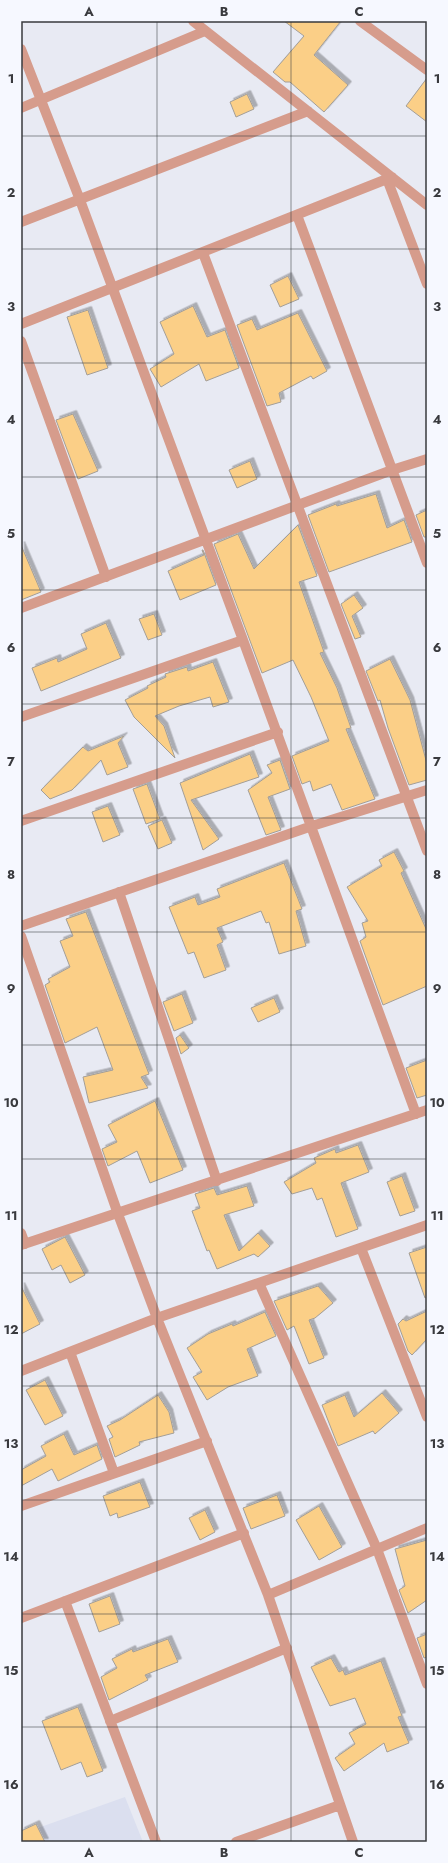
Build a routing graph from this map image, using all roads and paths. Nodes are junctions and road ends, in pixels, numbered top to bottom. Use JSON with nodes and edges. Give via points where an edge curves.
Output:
{"nodes":[{"id":1,"x":193,"y":21,"type":"edge"},
{"id":2,"x":360,"y":21,"type":"edge"},
{"id":3,"x":205,"y":31,"type":"junction"},
{"id":4,"x":21,"y":50,"type":"edge"},
{"id":5,"x":427,"y":70,"type":"edge"},
{"id":6,"x":41,"y":101,"type":"junction"},
{"id":7,"x":21,"y":108,"type":"edge"},
{"id":8,"x":308,"y":111,"type":"junction"},
{"id":9,"x":390,"y":178,"type":"junction"},
{"id":10,"x":80,"y":200,"type":"junction"},
{"id":11,"x":427,"y":205,"type":"edge"},
{"id":12,"x":297,"y":215,"type":"junction"},
{"id":13,"x":21,"y":222,"type":"edge"},
{"id":14,"x":203,"y":253,"type":"junction"},
{"id":15,"x":427,"y":284,"type":"edge"},
{"id":16,"x":113,"y":289,"type":"junction"},
{"id":17,"x":21,"y":324,"type":"edge"},
{"id":18,"x":21,"y":341,"type":"edge"},
{"id":19,"x":427,"y":460,"type":"edge"},
{"id":20,"x":392,"y":470,"type":"junction"},
{"id":21,"x":297,"y":506,"type":"junction"},
{"id":22,"x":206,"y":540,"type":"junction"},
{"id":23,"x":427,"y":563,"type":"edge"},
{"id":24,"x":106,"y":577,"type":"junction"},
{"id":25,"x":21,"y":608,"type":"edge"},
{"id":26,"x":243,"y":640,"type":"junction"},
{"id":27,"x":21,"y":717,"type":"edge"},
{"id":28,"x":278,"y":732,"type":"junction"},
{"id":29,"x":427,"y":790,"type":"edge"},
{"id":30,"x":408,"y":796,"type":"junction"},
{"id":31,"x":21,"y":821,"type":"edge"},
{"id":32,"x":312,"y":826,"type":"junction"},
{"id":33,"x":427,"y":851,"type":"edge"},
{"id":34,"x":119,"y":892,"type":"junction"},
{"id":35,"x":21,"y":926,"type":"edge"},
{"id":36,"x":21,"y":936,"type":"edge"},
{"id":37,"x":427,"y":1110,"type":"edge"},
{"id":38,"x":416,"y":1114,"type":"junction"},
{"id":39,"x":217,"y":1181,"type":"junction"},
{"id":40,"x":118,"y":1214,"type":"junction"},
{"id":41,"x":427,"y":1225,"type":"edge"},
{"id":42,"x":21,"y":1233,"type":"edge"},
{"id":43,"x":23,"y":1244,"type":"edge"},
{"id":44,"x":361,"y":1248,"type":"junction"},
{"id":45,"x":259,"y":1283,"type":"junction"},
{"id":46,"x":157,"y":1318,"type":"junction"},
{"id":47,"x":70,"y":1352,"type":"junction"},
{"id":48,"x":21,"y":1371,"type":"edge"},
{"id":49,"x":427,"y":1417,"type":"edge"},
{"id":50,"x":207,"y":1441,"type":"junction"},
{"id":51,"x":114,"y":1473,"type":"junction"},
{"id":52,"x":21,"y":1506,"type":"edge"},
{"id":53,"x":427,"y":1528,"type":"edge"},
{"id":54,"x":244,"y":1533,"type":"junction"},
{"id":55,"x":377,"y":1549,"type":"junction"},
{"id":56,"x":268,"y":1595,"type":"junction"},
{"id":57,"x":65,"y":1601,"type":"junction"},
{"id":58,"x":21,"y":1618,"type":"edge"},
{"id":59,"x":287,"y":1648,"type":"junction"},
{"id":60,"x":427,"y":1684,"type":"edge"},
{"id":61,"x":110,"y":1721,"type":"junction"},
{"id":62,"x":340,"y":1805,"type":"junction"},
{"id":63,"x":156,"y":1842,"type":"edge"},
{"id":64,"x":236,"y":1842,"type":"edge"},
{"id":65,"x":353,"y":1842,"type":"edge"}],
"edges":[{"from":1,"to":3,"type":"street"},
{"from":2,"to":5,"type":"street"},
{"from":3,"to":6,"type":"street"},
{"from":3,"to":8,"type":"street"},
{"from":4,"to":6,"type":"street"},
{"from":6,"to":7,"type":"street"},
{"from":6,"to":10,"type":"street"},
{"from":8,"to":9,"type":"street"},
{"from":8,"to":10,"type":"street"},
{"from":9,"to":11,"type":"street"},
{"from":9,"to":12,"type":"street"},
{"from":9,"to":15,"type":"street"},
{"from":10,"to":13,"type":"street"},
{"from":10,"to":16,"type":"street"},
{"from":12,"to":14,"type":"street"},
{"from":12,"to":20,"type":"street"},
{"from":14,"to":16,"type":"street"},
{"from":14,"to":21,"type":"street"},
{"from":16,"to":17,"type":"street"},
{"from":16,"to":22,"type":"street"},
{"from":18,"to":24,"type":"street"},
{"from":19,"to":20,"type":"street"},
{"from":20,"to":21,"type":"street"},
{"from":20,"to":23,"type":"street"},
{"from":21,"to":22,"type":"street"},
{"from":21,"to":30,"type":"street"},
{"from":22,"to":24,"type":"street"},
{"from":22,"to":26,"type":"street"},
{"from":24,"to":25,"type":"street"},
{"from":26,"to":27,"type":"street"},
{"from":26,"to":28,"type":"street"},
{"from":28,"to":31,"type":"street"},
{"from":28,"to":32,"type":"street"},
{"from":29,"to":30,"type":"street"},
{"from":30,"to":32,"type":"street"},
{"from":30,"to":33,"type":"street"},
{"from":32,"to":34,"type":"street"},
{"from":32,"to":38,"type":"street"},
{"from":34,"to":35,"type":"street"},
{"from":34,"to":39,"type":"street"},
{"from":36,"to":40,"type":"street"},
{"from":37,"to":38,"type":"street"},
{"from":38,"to":39,"type":"street"},
{"from":39,"to":40,"type":"street"},
{"from":40,"to":43,"type":"street"},
{"from":40,"to":46,"type":"street"},
{"from":41,"to":44,"type":"street"},
{"from":42,"to":43,"type":"street"},
{"from":44,"to":45,"type":"street"},
{"from":44,"to":49,"type":"street"},
{"from":45,"to":46,"type":"street"},
{"from":45,"to":55,"type":"street"},
{"from":46,"to":47,"type":"street"},
{"from":46,"to":50,"type":"street"},
{"from":47,"to":48,"type":"street"},
{"from":47,"to":51,"type":"street"},
{"from":50,"to":51,"type":"street"},
{"from":50,"to":54,"type":"street"},
{"from":51,"to":52,"type":"street"},
{"from":53,"to":55,"type":"street"},
{"from":54,"to":56,"type":"street"},
{"from":54,"to":57,"type":"street"},
{"from":55,"to":56,"type":"street"},
{"from":55,"to":60,"type":"street"},
{"from":56,"to":59,"type":"street"},
{"from":57,"to":58,"type":"street"},
{"from":57,"to":61,"type":"street"},
{"from":59,"to":61,"type":"street"},
{"from":59,"to":62,"type":"street"},
{"from":61,"to":63,"type":"street"},
{"from":62,"to":64,"type":"street"},
{"from":62,"to":65,"type":"street"}]}
